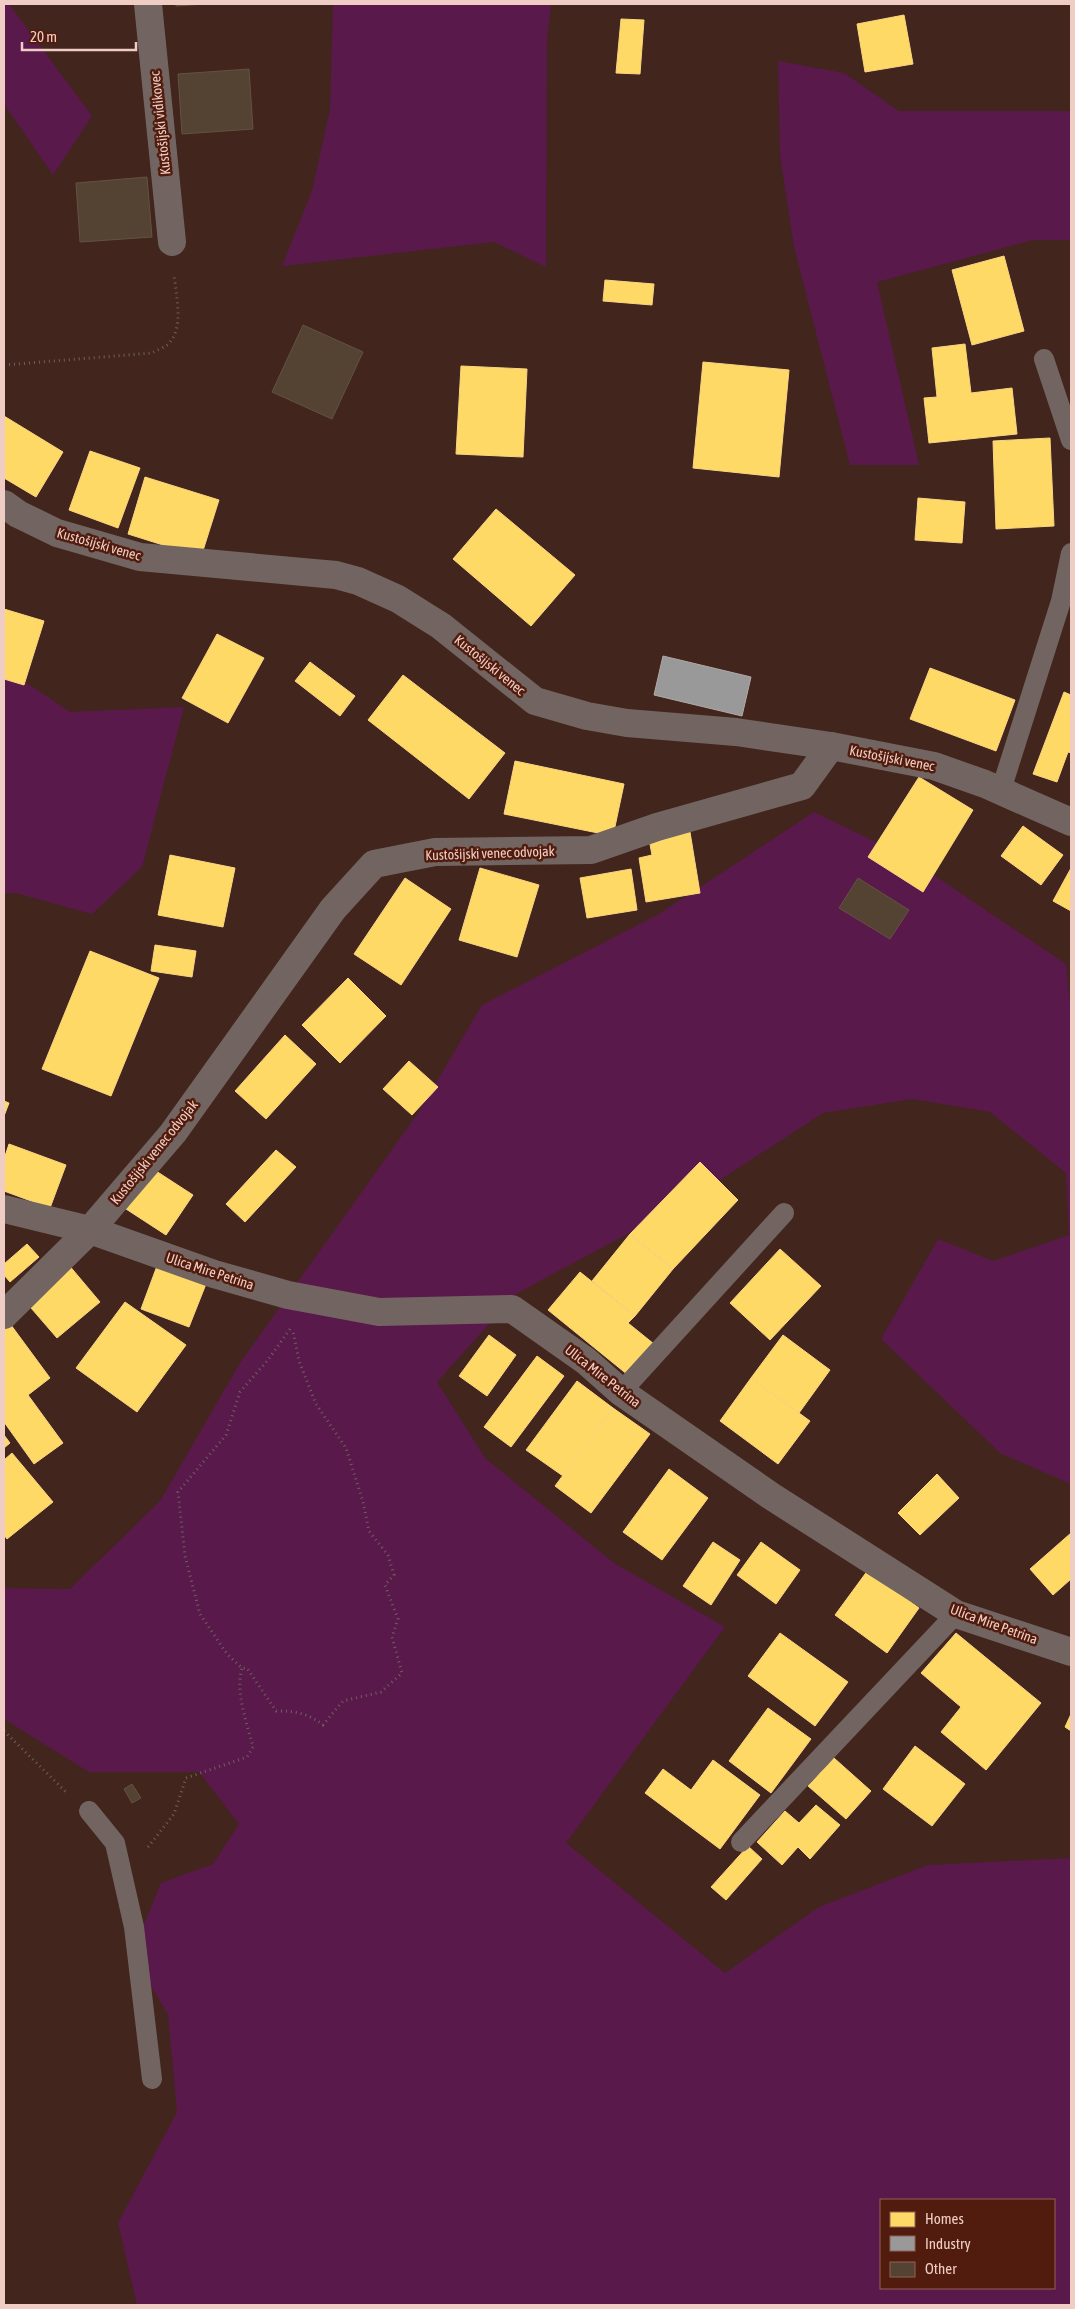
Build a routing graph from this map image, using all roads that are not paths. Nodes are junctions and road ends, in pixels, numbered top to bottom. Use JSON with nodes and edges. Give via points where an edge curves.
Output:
{"nodes":[{"id":1,"x":148,"y":4,"type":"edge"},
{"id":2,"x":172,"y":242,"type":"road end"},
{"id":3,"x":1044,"y":359,"type":"dead end"},
{"id":4,"x":1071,"y":440,"type":"edge"},
{"id":5,"x":5,"y":506,"type":"edge"},
{"id":6,"x":1071,"y":553,"type":"edge"},
{"id":7,"x":831,"y":746,"type":"junction"},
{"id":8,"x":1001,"y":790,"type":"junction"},
{"id":9,"x":1071,"y":822,"type":"edge"},
{"id":10,"x":4,"y":1209,"type":"edge"},
{"id":11,"x":784,"y":1213,"type":"dead end"},
{"id":12,"x":90,"y":1230,"type":"junction"},
{"id":13,"x":4,"y":1315,"type":"edge"},
{"id":14,"x":621,"y":1392,"type":"junction"},
{"id":15,"x":956,"y":1614,"type":"junction"},
{"id":16,"x":1071,"y":1652,"type":"edge"},
{"id":17,"x":89,"y":1811,"type":"road end"},
{"id":18,"x":741,"y":1842,"type":"dead end"},
{"id":19,"x":152,"y":2079,"type":"dead end"}],
"edges":[{"from":1,"to":2,"type":"street","name":"Kustošijski vidikovec"},
{"from":3,"to":4,"type":"lane"},
{"from":5,"to":7,"type":"street","name":"Kustošijski venec","via":[[56,533],[140,557],[336,575],[358,581],[398,599],[441,626],[535,701],[627,723],[736,732]]},
{"from":6,"to":8,"type":"lane","via":[[1060,601]]},
{"from":7,"to":8,"type":"street","name":"Kustošijski venec","via":[[934,766]]},
{"from":7,"to":12,"type":"street","name":"Kustošijski venec odvojak","via":[[802,786],[657,827],[591,850],[435,852],[374,864],[333,909],[173,1133]]},
{"from":8,"to":9,"type":"street","name":"Kustošijski venec"},
{"from":10,"to":12,"type":"street"},
{"from":11,"to":14,"type":"lane"},
{"from":12,"to":13,"type":"street","name":"Kustošijski venec odvojak"},
{"from":12,"to":14,"type":"street","name":"Ulica Mire Petrina","via":[[214,1274],[288,1295],[379,1312],[512,1309],[586,1361]]},
{"from":14,"to":15,"type":"street","name":"Ulica Mire Petrina","via":[[771,1496]]},
{"from":15,"to":16,"type":"street","name":"Ulica Mire Petrina"},
{"from":15,"to":18,"type":"lane"},
{"from":17,"to":19,"type":"lane","via":[[115,1843],[134,1928]]}]}
